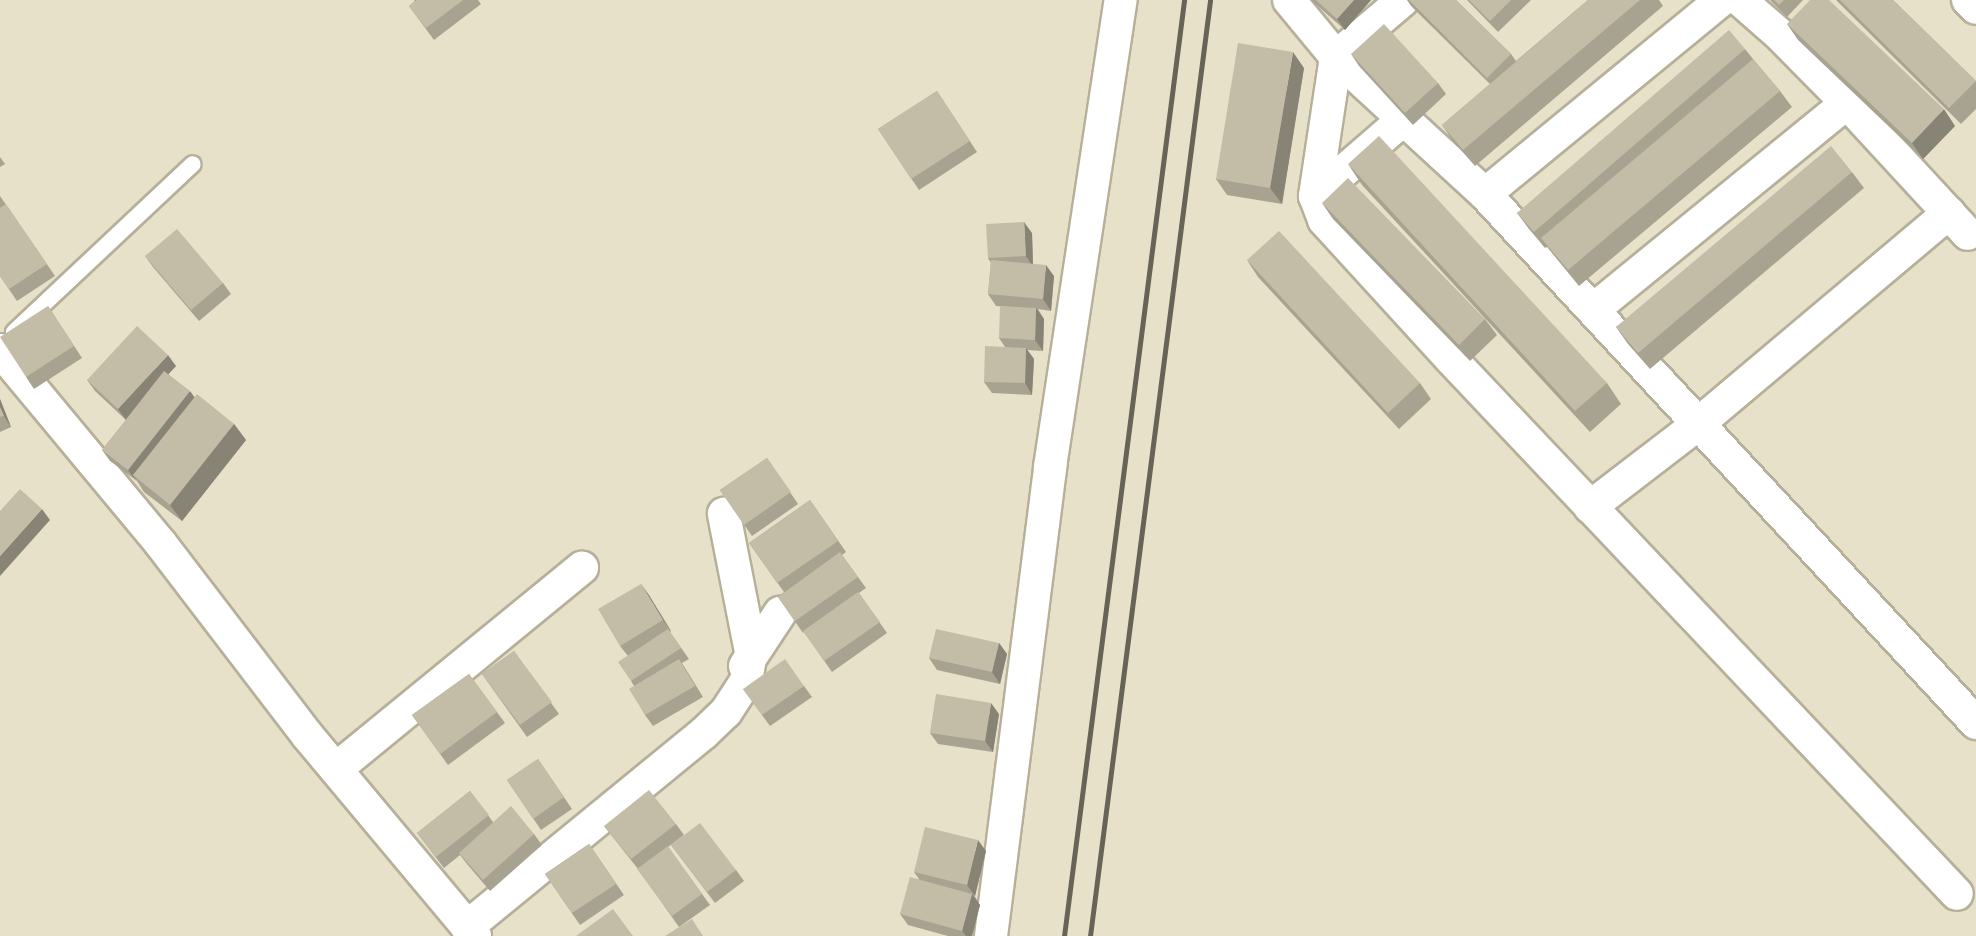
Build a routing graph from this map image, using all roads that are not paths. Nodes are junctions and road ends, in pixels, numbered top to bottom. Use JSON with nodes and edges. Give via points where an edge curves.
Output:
{"nodes":[{"id":1,"x":1121,"y":0,"type":"edge"},
{"id":2,"x":1289,"y":0,"type":"edge"},
{"id":3,"x":1403,"y":0,"type":"edge"},
{"id":4,"x":1721,"y":0,"type":"edge"},
{"id":5,"x":1740,"y":0,"type":"edge"},
{"id":6,"x":1968,"y":0,"type":"edge"},
{"id":7,"x":1976,"y":8,"type":"edge"},
{"id":8,"x":1336,"y":57,"type":"junction"},
{"id":9,"x":1847,"y":103,"type":"junction"},
{"id":10,"x":1404,"y":119,"type":"junction"},
{"id":11,"x":193,"y":164,"type":"dead end"},
{"id":12,"x":1485,"y":194,"type":"junction"},
{"id":13,"x":1315,"y":196,"type":"junction"},
{"id":14,"x":1593,"y":310,"type":"junction"},
{"id":15,"x":0,"y":345,"type":"edge"},
{"id":16,"x":0,"y":351,"type":"edge"},
{"id":17,"x":1698,"y":424,"type":"junction"},
{"id":18,"x":1590,"y":507,"type":"junction"},
{"id":19,"x":724,"y":514,"type":"edge"},
{"id":20,"x":582,"y":568,"type":"dead end"},
{"id":21,"x":780,"y":613,"type":"edge"},
{"id":22,"x":1976,"y":723,"type":"edge"},
{"id":23,"x":336,"y":769,"type":"junction"},
{"id":24,"x":1957,"y":894,"type":"dead end"},
{"id":25,"x":471,"y":931,"type":"edge"},
{"id":26,"x":990,"y":936,"type":"edge"}],
"edges":[{"from":1,"to":26,"type":"street","via":[[1050,467]]},
{"from":2,"to":8,"type":"street"},
{"from":3,"to":8,"type":"street"},
{"from":4,"to":12,"type":"street"},
{"from":5,"to":9,"type":"street","via":[[1786,25]]},
{"from":6,"to":7,"type":"street"},
{"from":8,"to":10,"type":"street"},
{"from":8,"to":13,"type":"street"},
{"from":9,"to":14,"type":"street"},
{"from":9,"to":17,"type":"street","via":[[1958,223]]},
{"from":10,"to":12,"type":"street"},
{"from":10,"to":13,"type":"street"},
{"from":11,"to":15,"type":"lane"},
{"from":12,"to":14,"type":"street"},
{"from":13,"to":18,"type":"street","via":[[1324,220]]},
{"from":14,"to":17,"type":"street"},
{"from":16,"to":23,"type":"street","via":[[161,544]]},
{"from":17,"to":18,"type":"street"},
{"from":17,"to":22,"type":"street"},
{"from":18,"to":24,"type":"street"},
{"from":19,"to":25,"type":"street","via":[[751,652],[746,681],[726,712],[704,733]]},
{"from":20,"to":23,"type":"street"},
{"from":21,"to":25,"type":"street","via":[[726,696],[678,747]]},
{"from":23,"to":25,"type":"street"}]}
